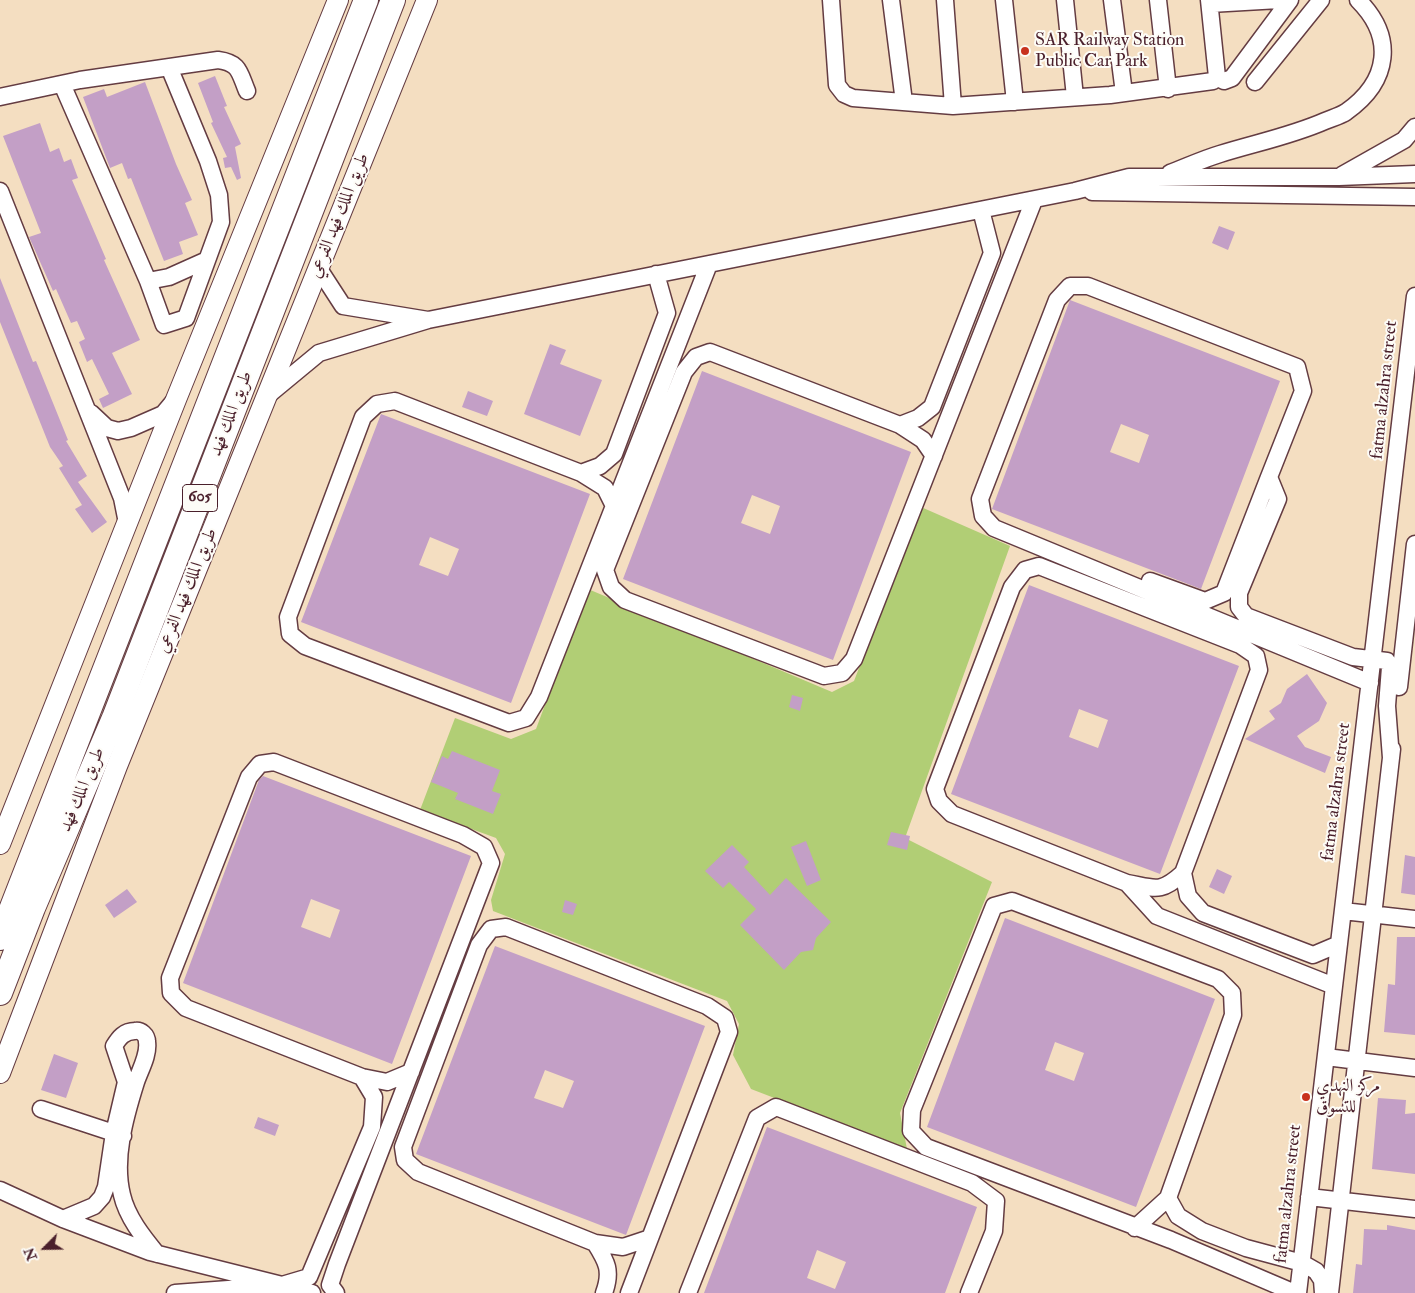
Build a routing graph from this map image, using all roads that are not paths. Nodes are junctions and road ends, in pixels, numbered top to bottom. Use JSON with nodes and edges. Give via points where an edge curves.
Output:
{"nodes":[{"id":1,"x":338,"y":0,"type":"edge"},
{"id":2,"x":366,"y":0,"type":"edge"},
{"id":3,"x":393,"y":0,"type":"edge"},
{"id":4,"x":427,"y":0,"type":"edge"},
{"id":5,"x":831,"y":0,"type":"edge"},
{"id":6,"x":891,"y":0,"type":"edge"},
{"id":7,"x":945,"y":0,"type":"edge"},
{"id":8,"x":1004,"y":0,"type":"edge"},
{"id":9,"x":1065,"y":0,"type":"edge"},
{"id":10,"x":1112,"y":0,"type":"edge"},
{"id":11,"x":1158,"y":0,"type":"edge"},
{"id":12,"x":1280,"y":0,"type":"edge"},
{"id":13,"x":1290,"y":0,"type":"edge"},
{"id":14,"x":1320,"y":0,"type":"edge"},
{"id":15,"x":1358,"y":0,"type":"edge"},
{"id":16,"x":1210,"y":2,"type":"edge"},
{"id":17,"x":168,"y":67,"type":"junction"},
{"id":18,"x":1217,"y":77,"type":"junction"},
{"id":19,"x":1255,"y":82,"type":"dead end"},
{"id":20,"x":62,"y":84,"type":"junction"},
{"id":21,"x":1168,"y":89,"type":"junction"},
{"id":22,"x":247,"y":91,"type":"dead end"},
{"id":23,"x":1124,"y":93,"type":"junction"},
{"id":24,"x":0,"y":97,"type":"edge"},
{"id":25,"x":1075,"y":97,"type":"junction"},
{"id":26,"x":904,"y":102,"type":"junction"},
{"id":27,"x":1015,"y":102,"type":"junction"},
{"id":28,"x":953,"y":106,"type":"junction"},
{"id":29,"x":1415,"y":127,"type":"edge"},
{"id":30,"x":1415,"y":174,"type":"edge"},
{"id":31,"x":1161,"y":177,"type":"junction"},
{"id":32,"x":1339,"y":177,"type":"junction"},
{"id":33,"x":0,"y":191,"type":"edge"},
{"id":34,"x":1075,"y":191,"type":"junction"},
{"id":35,"x":1415,"y":197,"type":"edge"},
{"id":36,"x":1034,"y":200,"type":"junction"},
{"id":37,"x":981,"y":210,"type":"junction"},
{"id":38,"x":207,"y":260,"type":"junction"},
{"id":39,"x":709,"y":264,"type":"junction"},
{"id":40,"x":319,"y":269,"type":"junction"},
{"id":41,"x":656,"y":274,"type":"junction"},
{"id":42,"x":148,"y":281,"type":"junction"},
{"id":43,"x":1415,"y":296,"type":"edge"},
{"id":44,"x":428,"y":320,"type":"junction"},
{"id":45,"x":267,"y":396,"type":"junction"},
{"id":46,"x":177,"y":397,"type":"junction"},
{"id":47,"x":87,"y":409,"type":"junction"},
{"id":48,"x":900,"y":425,"type":"junction"},
{"id":49,"x":934,"y":456,"type":"junction"},
{"id":50,"x":581,"y":473,"type":"junction"},
{"id":51,"x":1269,"y":478,"type":"junction"},
{"id":52,"x":614,"y":506,"type":"junction"},
{"id":53,"x":127,"y":523,"type":"junction"},
{"id":54,"x":1415,"y":544,"type":"edge"},
{"id":55,"x":1107,"y":575,"type":"junction"},
{"id":56,"x":1104,"y":592,"type":"junction"},
{"id":57,"x":1373,"y":658,"type":"junction"},
{"id":58,"x":1408,"y":662,"type":"edge"},
{"id":59,"x":1370,"y":683,"type":"junction"},
{"id":60,"x":1391,"y":758,"type":"junction"},
{"id":61,"x":0,"y":844,"type":"edge"},
{"id":62,"x":1183,"y":873,"type":"junction"},
{"id":63,"x":1127,"y":883,"type":"junction"},
{"id":64,"x":1343,"y":911,"type":"junction"},
{"id":65,"x":1373,"y":914,"type":"junction"},
{"id":66,"x":1415,"y":919,"type":"edge"},
{"id":67,"x":0,"y":938,"type":"edge"},
{"id":68,"x":1339,"y":944,"type":"junction"},
{"id":69,"x":1334,"y":986,"type":"junction"},
{"id":70,"x":0,"y":993,"type":"edge"},
{"id":71,"x":1326,"y":1057,"type":"junction"},
{"id":72,"x":1356,"y":1061,"type":"junction"},
{"id":73,"x":1415,"y":1068,"type":"edge"},
{"id":74,"x":412,"y":1072,"type":"junction"},
{"id":75,"x":0,"y":1073,"type":"edge"},
{"id":76,"x":362,"y":1078,"type":"junction"},
{"id":77,"x":131,"y":1083,"type":"dead end"},
{"id":78,"x":41,"y":1109,"type":"dead end"},
{"id":79,"x":118,"y":1134,"type":"junction"},
{"id":80,"x":1015,"y":1182,"type":"junction"},
{"id":81,"x":0,"y":1190,"type":"edge"},
{"id":82,"x":1309,"y":1197,"type":"junction"},
{"id":83,"x":1168,"y":1198,"type":"junction"},
{"id":84,"x":1340,"y":1200,"type":"junction"},
{"id":85,"x":996,"y":1201,"type":"junction"},
{"id":86,"x":1415,"y":1209,"type":"edge"},
{"id":87,"x":63,"y":1219,"type":"junction"},
{"id":88,"x":1135,"y":1228,"type":"junction"},
{"id":89,"x":650,"y":1238,"type":"junction"},
{"id":90,"x":595,"y":1243,"type":"junction"},
{"id":91,"x":157,"y":1254,"type":"junction"},
{"id":92,"x":1279,"y":1258,"type":"junction"},
{"id":93,"x":1302,"y":1262,"type":"junction"},
{"id":94,"x":1246,"y":1272,"type":"junction"},
{"id":95,"x":282,"y":1285,"type":"junction"},
{"id":96,"x":175,"y":1293,"type":"edge"},
{"id":97,"x":312,"y":1293,"type":"edge"},
{"id":98,"x":336,"y":1293,"type":"edge"},
{"id":99,"x":604,"y":1293,"type":"edge"},
{"id":100,"x":629,"y":1293,"type":"edge"},
{"id":101,"x":688,"y":1293,"type":"edge"},
{"id":102,"x":969,"y":1293,"type":"edge"},
{"id":103,"x":1297,"y":1293,"type":"edge"},
{"id":104,"x":1322,"y":1293,"type":"edge"},
{"id":105,"x":1330,"y":1293,"type":"edge"}],
"edges":[{"from":1,"to":46,"type":"main road"},
{"from":2,"to":67,"type":"highway","name":"طريق الملك فهد","number":"605"},
{"from":3,"to":70,"type":"highway","name":"طريق الملك فهد","number":"605","via":[[114,718]]},
{"from":4,"to":40,"type":"main road","name":"طريق الملك فهد الفرعي"},
{"from":5,"to":26,"type":"street","via":[[837,85],[844,94],[853,98]]},
{"from":6,"to":26,"type":"street"},
{"from":7,"to":28,"type":"street"},
{"from":8,"to":27,"type":"street"},
{"from":9,"to":25,"type":"street"},
{"from":10,"to":23,"type":"street"},
{"from":11,"to":21,"type":"street"},
{"from":12,"to":16,"type":"street"},
{"from":13,"to":18,"type":"street","via":[[1232,78],[1224,81]]},
{"from":14,"to":19,"type":"street"},
{"from":15,"to":31,"type":"street","via":[[1377,25],[1384,54],[1382,69],[1357,102],[1345,112],[1298,133],[1218,154]]},
{"from":16,"to":18,"type":"street"},
{"from":17,"to":20,"type":"street"},
{"from":17,"to":22,"type":"street","via":[[231,61]]},
{"from":17,"to":38,"type":"street","via":[[219,195],[220,222]]},
{"from":18,"to":21,"type":"street","via":[[1206,84]]},
{"from":20,"to":24,"type":"street"},
{"from":20,"to":42,"type":"street"},
{"from":21,"to":23,"type":"street"},
{"from":23,"to":25,"type":"street"},
{"from":25,"to":27,"type":"street"},
{"from":26,"to":28,"type":"street"},
{"from":27,"to":28,"type":"street"},
{"from":29,"to":32,"type":"street","via":[[1404,140]]},
{"from":30,"to":32,"type":"street"},
{"from":31,"to":32,"type":"street"},
{"from":31,"to":34,"type":"street","via":[[1129,176]]},
{"from":33,"to":47,"type":"street"},
{"from":34,"to":35,"type":"street"},
{"from":34,"to":36,"type":"street"},
{"from":36,"to":37,"type":"street"},
{"from":36,"to":49,"type":"street"},
{"from":37,"to":39,"type":"street"},
{"from":37,"to":48,"type":"street","via":[[992,253],[932,407],[918,418]]},
{"from":38,"to":42,"type":"street","via":[[169,277]]},
{"from":38,"to":42,"type":"street","via":[[186,318],[164,325]]},
{"from":39,"to":41,"type":"street"},
{"from":39,"to":52,"type":"street"},
{"from":40,"to":44,"type":"street","via":[[343,306]]},
{"from":40,"to":45,"type":"main road","name":"طريق الملك فهد الفرعي"},
{"from":41,"to":44,"type":"street"},
{"from":41,"to":50,"type":"street","via":[[667,313],[614,454],[600,466]]},
{"from":43,"to":57,"type":"street","name":"fatma alzahra street"},
{"from":44,"to":45,"type":"street","via":[[319,354]]},
{"from":45,"to":75,"type":"main road","name":"طريق الملك فهد الفرعي","via":[[117,766]]},
{"from":46,"to":47,"type":"street","via":[[163,414],[118,431],[107,428]]},
{"from":46,"to":53,"type":"main road"},
{"from":47,"to":53,"type":"street","via":[[122,498]]},
{"from":48,"to":49,"type":"street","via":[[923,440]]},
{"from":48,"to":49,"type":"street","via":[[710,352],[696,357],[684,372],[605,570],[611,587],[625,600],[824,676],[842,673],[854,659]]},
{"from":50,"to":52,"type":"street","via":[[604,488]]},
{"from":50,"to":52,"type":"street","via":[[395,401],[376,404],[363,417],[288,617],[290,634],[305,646],[509,723],[526,718],[539,697]]},
{"from":51,"to":55,"type":"street","via":[[1224,593],[1205,601],[1123,571]]},
{"from":51,"to":55,"type":"street","via":[[1303,391],[1297,368],[1088,286],[1070,286],[1057,300],[980,499],[983,516],[994,528]]},
{"from":51,"to":57,"type":"street","via":[[1278,499],[1239,592],[1239,607],[1246,616],[1353,657]]},
{"from":53,"to":61,"type":"main road"},
{"from":54,"to":58,"type":"street"},
{"from":55,"to":56,"type":"street"},
{"from":55,"to":59,"type":"street"},
{"from":56,"to":62,"type":"street","via":[[1240,645],[1256,656],[1259,670]]},
{"from":56,"to":63,"type":"street","via":[[1039,566],[1025,570],[1012,587],[935,789],[939,801],[952,814]]},
{"from":57,"to":59,"type":"street","name":"fatma alzahra street"},
{"from":57,"to":60,"type":"street","via":[[1387,661],[1390,667],[1386,706]]},
{"from":58,"to":60,"type":"street"},
{"from":59,"to":64,"type":"street","name":"fatma alzahra street"},
{"from":60,"to":65,"type":"street"},
{"from":62,"to":63,"type":"street","via":[[1159,889]]},
{"from":62,"to":68,"type":"street","via":[[1188,896],[1204,913],[1313,955]]},
{"from":63,"to":69,"type":"street","via":[[1157,916]]},
{"from":64,"to":65,"type":"street"},
{"from":64,"to":68,"type":"street","name":"fatma alzahra street"},
{"from":65,"to":66,"type":"street"},
{"from":65,"to":72,"type":"street"},
{"from":68,"to":69,"type":"street","name":"fatma alzahra street"},
{"from":69,"to":71,"type":"street","name":"fatma alzahra street"},
{"from":71,"to":72,"type":"street"},
{"from":71,"to":82,"type":"street","name":"fatma alzahra street"},
{"from":72,"to":73,"type":"street"},
{"from":72,"to":84,"type":"street"},
{"from":74,"to":76,"type":"street","via":[[386,1082]]},
{"from":74,"to":76,"type":"street","via":[[491,863],[484,847],[462,835],[274,762],[260,764],[249,777],[170,978],[171,993],[186,1008]]},
{"from":74,"to":98,"type":"street","via":[[337,1264],[330,1285]]},
{"from":76,"to":95,"type":"street","via":[[374,1096],[372,1128],[310,1277]]},
{"from":77,"to":79,"type":"street"},
{"from":78,"to":79,"type":"street"},
{"from":79,"to":87,"type":"street","via":[[102,1197],[86,1210]]},
{"from":79,"to":91,"type":"street","via":[[122,1195],[140,1234]]},
{"from":80,"to":83,"type":"street","via":[[926,1147],[911,1130],[912,1110],[994,906],[1012,901],[1218,979],[1232,993],[1233,1015]]},
{"from":80,"to":85,"type":"street"},
{"from":80,"to":88,"type":"street"},
{"from":81,"to":87,"type":"street"},
{"from":82,"to":84,"type":"street"},
{"from":82,"to":93,"type":"street","name":"fatma alzahra street"},
{"from":83,"to":88,"type":"street"},
{"from":83,"to":92,"type":"street","via":[[1178,1216],[1202,1231]]},
{"from":84,"to":86,"type":"street"},
{"from":84,"to":105,"type":"street"},
{"from":85,"to":101,"type":"street","via":[[972,1184],[776,1107],[757,1118]]},
{"from":85,"to":102,"type":"street","via":[[994,1231]]},
{"from":87,"to":91,"type":"street"},
{"from":88,"to":94,"type":"street"},
{"from":89,"to":90,"type":"street","via":[[623,1247]]},
{"from":89,"to":90,"type":"street","via":[[729,1032],[725,1018],[707,1006],[506,927],[491,929],[479,945],[406,1138],[403,1147],[405,1160],[418,1172]]},
{"from":89,"to":100,"type":"street"},
{"from":90,"to":99,"type":"street","via":[[608,1263],[608,1282]]},
{"from":91,"to":95,"type":"street"},
{"from":92,"to":93,"type":"street"},
{"from":92,"to":94,"type":"street"},
{"from":93,"to":103,"type":"street","name":"fatma alzahra street"},
{"from":93,"to":104,"type":"street","via":[[1316,1271],[1322,1280]]},
{"from":94,"to":103,"type":"street"},
{"from":95,"to":96,"type":"street"},
{"from":95,"to":97,"type":"street"}]}
